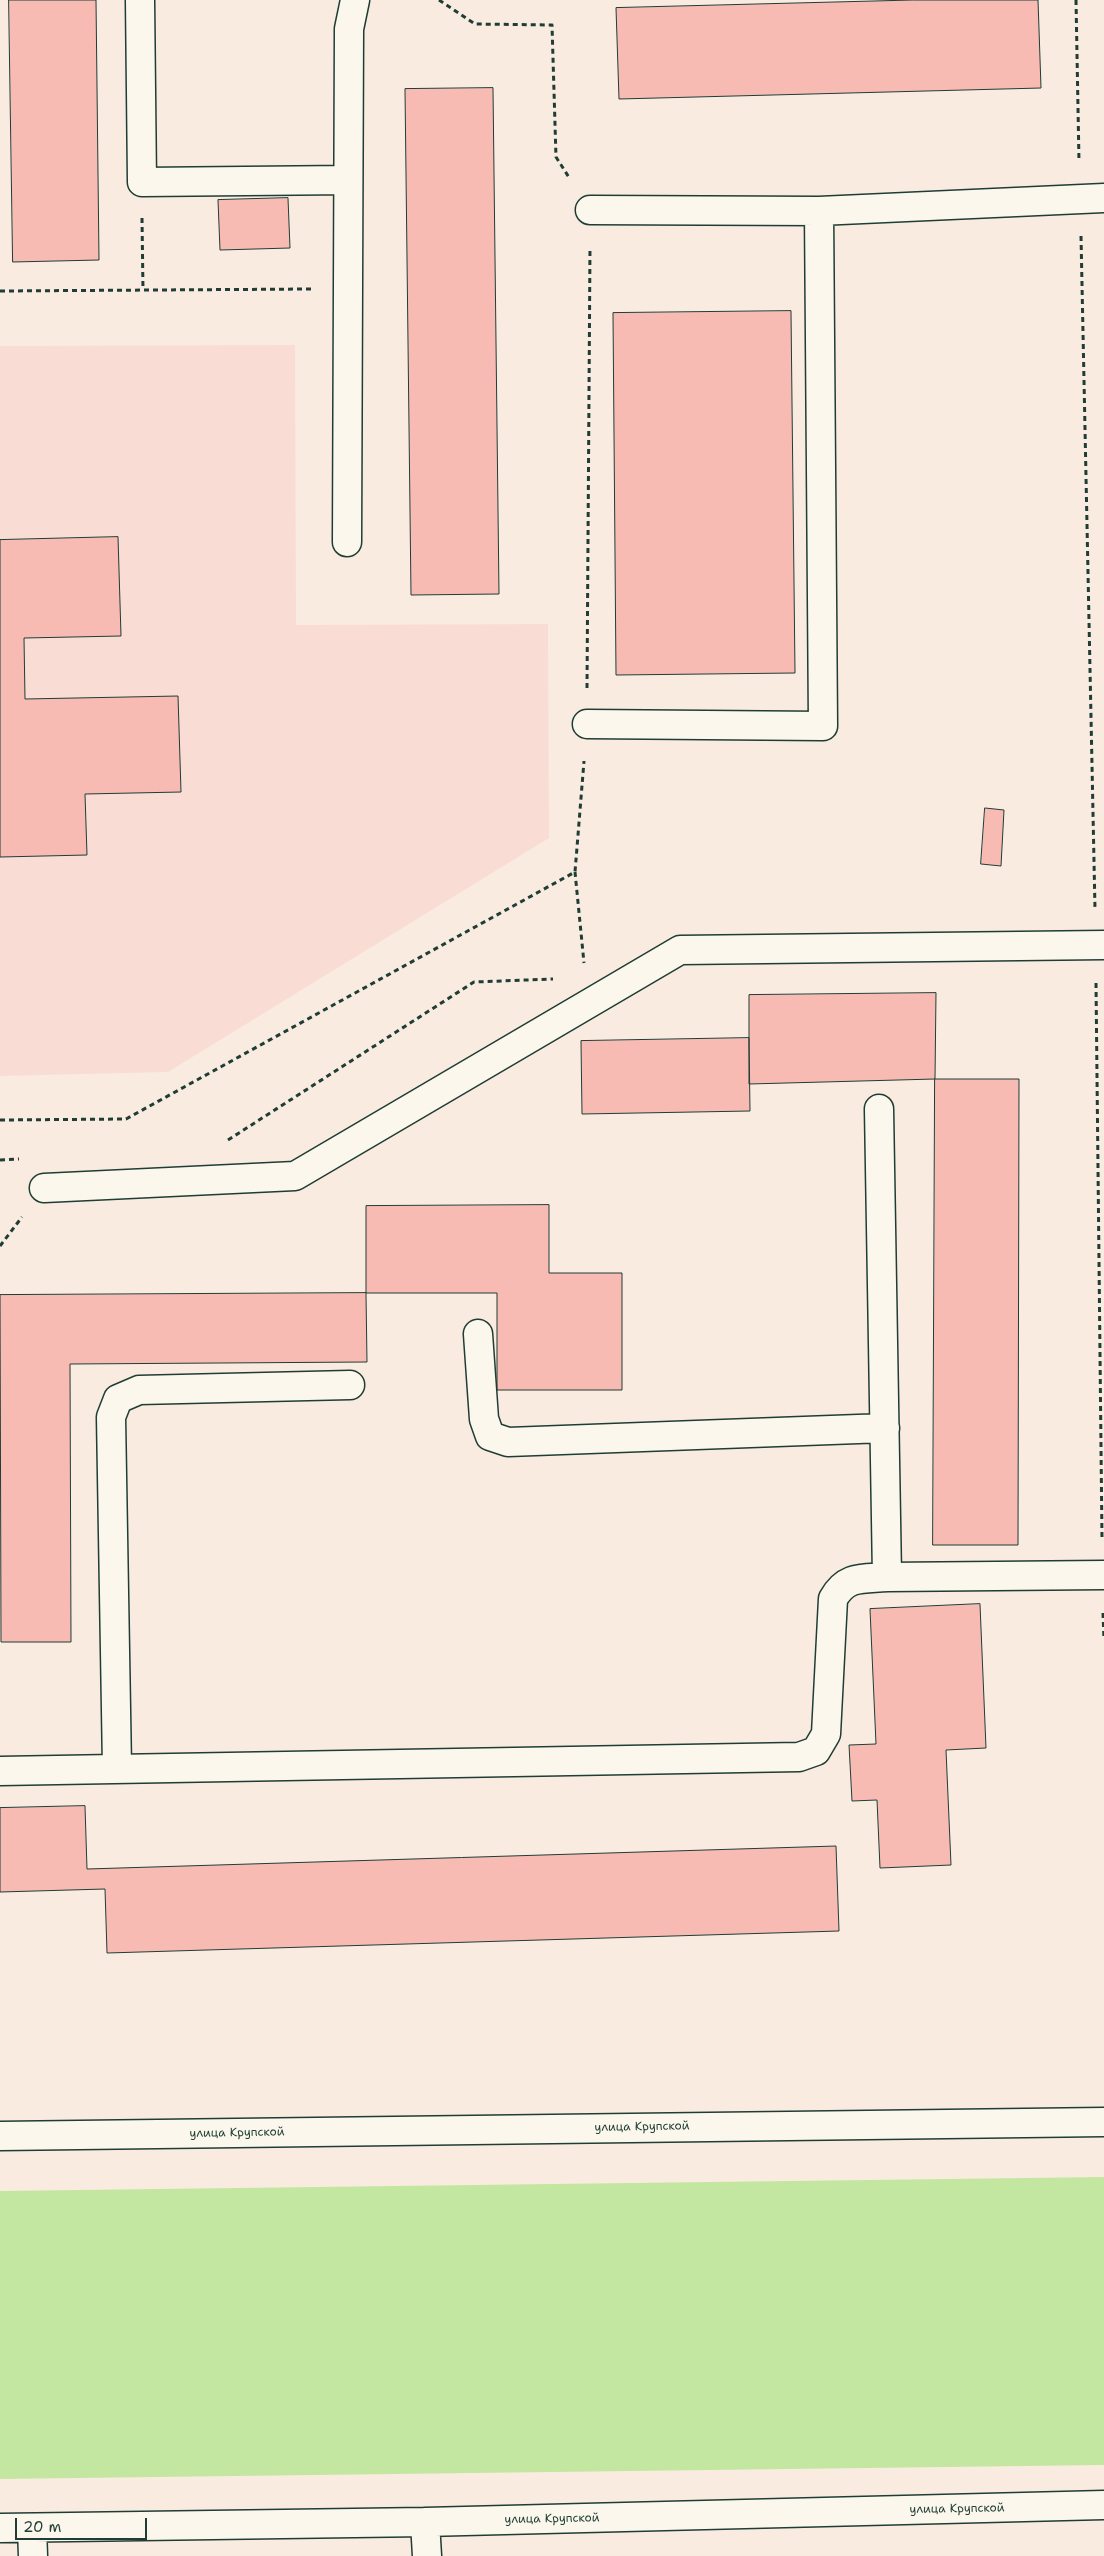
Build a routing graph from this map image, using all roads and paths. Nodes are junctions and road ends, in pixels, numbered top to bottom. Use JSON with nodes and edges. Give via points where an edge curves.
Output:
{"nodes":[{"id":1,"x":140,"y":0,"type":"edge"},
{"id":2,"x":355,"y":0,"type":"edge"},
{"id":3,"x":439,"y":0,"type":"edge"},
{"id":4,"x":1076,"y":0,"type":"edge"},
{"id":5,"x":348,"y":180,"type":"junction"},
{"id":6,"x":142,"y":182,"type":"junction"},
{"id":7,"x":1092,"y":198,"type":"edge"},
{"id":8,"x":590,"y":210,"type":"junction"},
{"id":9,"x":819,"y":211,"type":"junction"},
{"id":10,"x":348,"y":288,"type":"junction"},
{"id":11,"x":143,"y":290,"type":"junction"},
{"id":12,"x":0,"y":291,"type":"edge"},
{"id":13,"x":347,"y":542,"type":"dead end"},
{"id":14,"x":587,"y":724,"type":"junction"},
{"id":15,"x":575,"y":872,"type":"junction"},
{"id":16,"x":1100,"y":945,"type":"edge"},
{"id":17,"x":584,"y":968,"type":"dead end"},
{"id":18,"x":557,"y":979,"type":"dead end"},
{"id":19,"x":879,"y":1109,"type":"dead end"},
{"id":20,"x":0,"y":1120,"type":"edge"},
{"id":21,"x":219,"y":1146,"type":"dead end"},
{"id":22,"x":29,"y":1159,"type":"dead end"},
{"id":23,"x":0,"y":1160,"type":"edge"},
{"id":24,"x":44,"y":1188,"type":"dead end"},
{"id":25,"x":478,"y":1334,"type":"dead end"},
{"id":26,"x":350,"y":1385,"type":"dead end"},
{"id":27,"x":885,"y":1428,"type":"junction"},
{"id":28,"x":1103,"y":1575,"type":"edge"},
{"id":29,"x":887,"y":1577,"type":"junction"},
{"id":30,"x":1104,"y":1640,"type":"edge"},
{"id":31,"x":117,"y":1768,"type":"junction"},
{"id":32,"x":0,"y":1771,"type":"edge"},
{"id":33,"x":1104,"y":2122,"type":"edge"},
{"id":34,"x":0,"y":2136,"type":"edge"},
{"id":35,"x":1104,"y":2505,"type":"edge"},
{"id":36,"x":425,"y":2522,"type":"junction"},
{"id":37,"x":0,"y":2528,"type":"edge"},
{"id":38,"x":32,"y":2528,"type":"junction"},
{"id":39,"x":32,"y":2556,"type":"edge"},
{"id":40,"x":428,"y":2556,"type":"edge"}],
"edges":[{"from":1,"to":6,"type":"street"},
{"from":2,"to":5,"type":"street","via":[[349,29]]},
{"from":3,"to":8,"type":"path","via":[[475,24],[552,26],[556,157]]},
{"from":4,"to":7,"type":"path"},
{"from":5,"to":6,"type":"street"},
{"from":5,"to":10,"type":"street"},
{"from":6,"to":11,"type":"path"},
{"from":7,"to":9,"type":"street"},
{"from":7,"to":16,"type":"path"},
{"from":8,"to":9,"type":"street"},
{"from":8,"to":14,"type":"path"},
{"from":9,"to":14,"type":"street","via":[[823,726]]},
{"from":10,"to":11,"type":"path"},
{"from":10,"to":13,"type":"street"},
{"from":11,"to":12,"type":"path"},
{"from":14,"to":15,"type":"path"},
{"from":15,"to":17,"type":"path"},
{"from":15,"to":20,"type":"path","via":[[126,1119]]},
{"from":16,"to":24,"type":"street","via":[[680,950],[295,1176]]},
{"from":16,"to":28,"type":"path"},
{"from":18,"to":21,"type":"path","via":[[474,982]]},
{"from":19,"to":27,"type":"street"},
{"from":22,"to":23,"type":"path"},
{"from":25,"to":27,"type":"street","via":[[484,1419],[490,1436],[508,1442]]},
{"from":26,"to":31,"type":"street","via":[[139,1390],[118,1399],[111,1418]]},
{"from":27,"to":29,"type":"street"},
{"from":28,"to":29,"type":"street"},
{"from":28,"to":30,"type":"path"},
{"from":29,"to":31,"type":"street","via":[[856,1579],[840,1586],[833,1599],[826,1734],[816,1750],[800,1757]]},
{"from":31,"to":32,"type":"street"},
{"from":33,"to":34,"type":"street","name":"улица Крупской"},
{"from":35,"to":36,"type":"street","name":"улица Крупской"},
{"from":36,"to":38,"type":"street","name":"улица Крупской"},
{"from":36,"to":40,"type":"street"},
{"from":37,"to":38,"type":"street","name":"улица Крупской"},
{"from":38,"to":39,"type":"street"}]}
